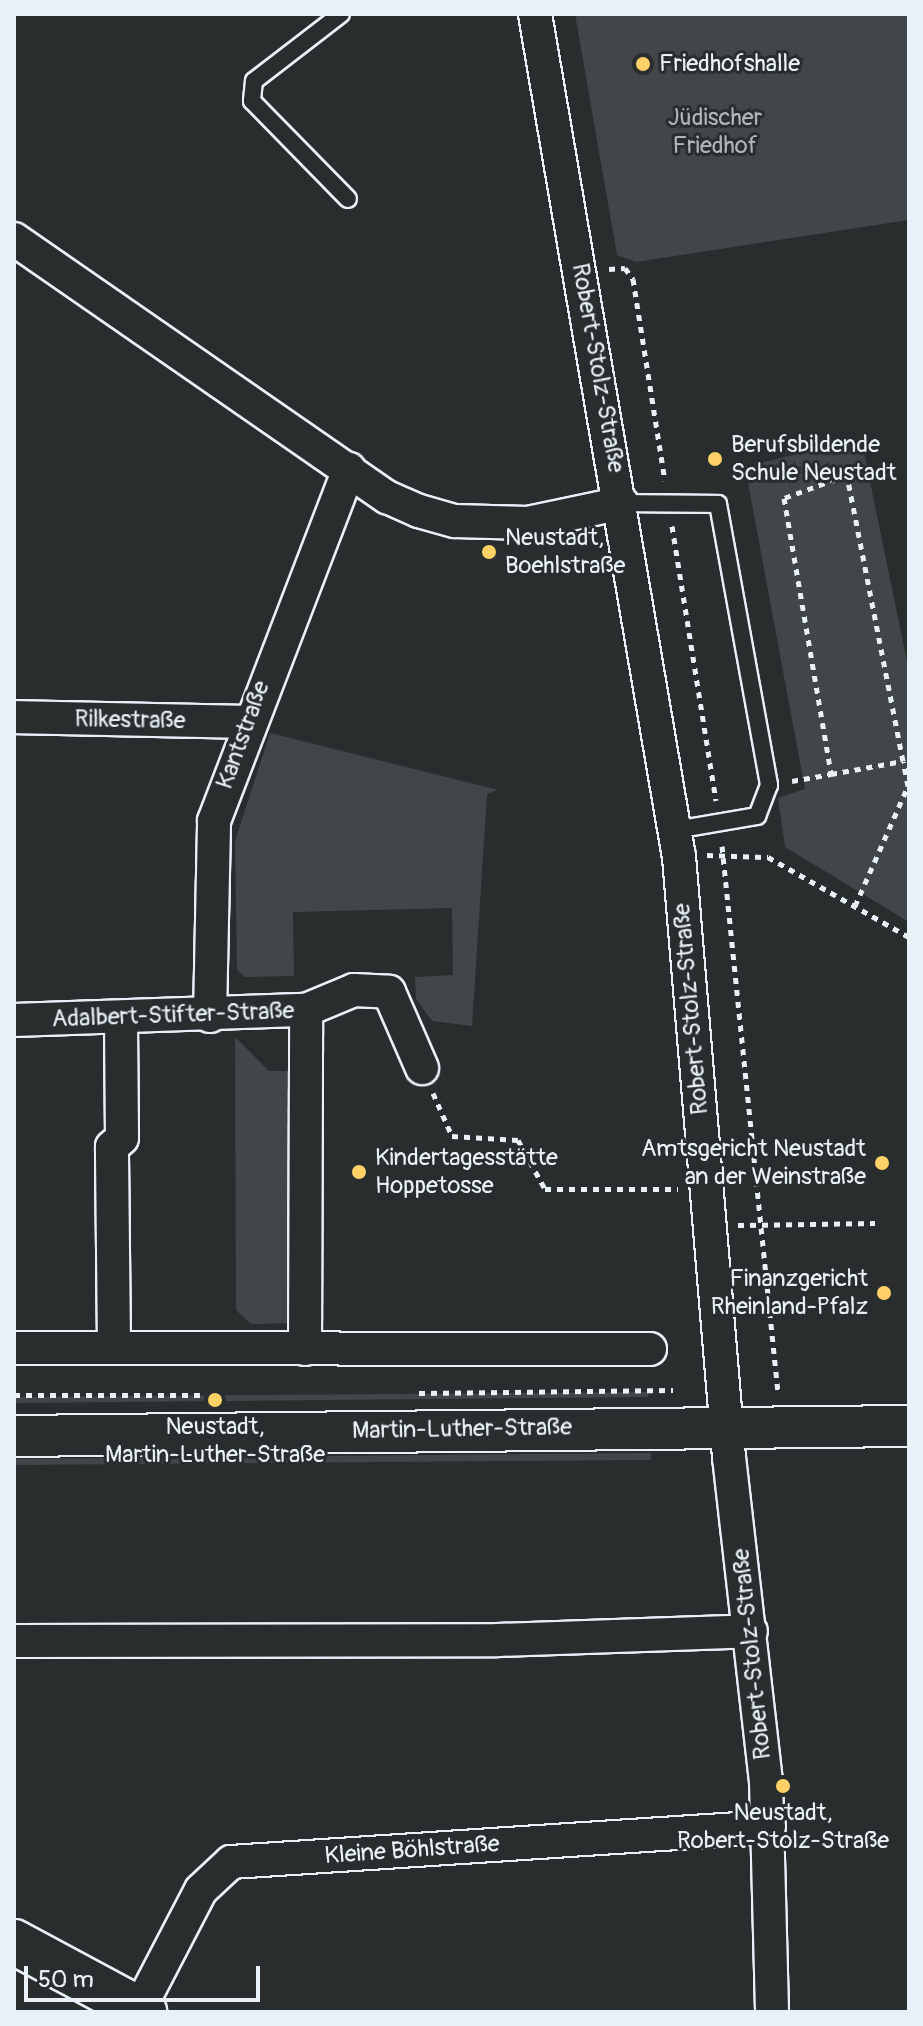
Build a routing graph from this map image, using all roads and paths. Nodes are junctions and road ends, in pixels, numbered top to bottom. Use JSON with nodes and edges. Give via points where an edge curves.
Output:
{"nodes":[{"id":1,"x":341,"y":14,"type":"edge"},
{"id":2,"x":535,"y":14,"type":"edge"},
{"id":3,"x":348,"y":199,"type":"dead end"},
{"id":4,"x":14,"y":239,"type":"edge"},
{"id":5,"x":580,"y":271,"type":"junction"},
{"id":6,"x":349,"y":469,"type":"junction"},
{"id":7,"x":668,"y":499,"type":"junction"},
{"id":8,"x":622,"y":503,"type":"junction"},
{"id":9,"x":14,"y":717,"type":"edge"},
{"id":10,"x":246,"y":722,"type":"junction"},
{"id":11,"x":903,"y":761,"type":"junction"},
{"id":12,"x":831,"y":774,"type":"junction"},
{"id":13,"x":769,"y":785,"type":"junction"},
{"id":14,"x":720,"y":827,"type":"junction"},
{"id":15,"x":675,"y":830,"type":"junction"},
{"id":16,"x":723,"y":853,"type":"junction"},
{"id":17,"x":855,"y":906,"type":"junction"},
{"id":18,"x":909,"y":937,"type":"edge"},
{"id":19,"x":306,"y":1010,"type":"junction"},
{"id":20,"x":210,"y":1016,"type":"junction"},
{"id":21,"x":121,"y":1018,"type":"junction"},
{"id":22,"x":14,"y":1020,"type":"edge"},
{"id":23,"x":422,"y":1068,"type":"joint"},
{"id":24,"x":707,"y":1189,"type":"junction"},
{"id":25,"x":875,"y":1223,"type":"dead end"},
{"id":26,"x":762,"y":1224,"type":"junction"},
{"id":27,"x":709,"y":1225,"type":"junction"},
{"id":28,"x":114,"y":1345,"type":"junction"},
{"id":29,"x":14,"y":1348,"type":"edge"},
{"id":30,"x":305,"y":1349,"type":"junction"},
{"id":31,"x":650,"y":1349,"type":"dead end"},
{"id":32,"x":779,"y":1400,"type":"dead end"},
{"id":33,"x":909,"y":1426,"type":"edge"},
{"id":34,"x":728,"y":1428,"type":"junction"},
{"id":35,"x":14,"y":1436,"type":"edge"},
{"id":36,"x":751,"y":1631,"type":"junction"},
{"id":37,"x":14,"y":1641,"type":"edge"},
{"id":38,"x":769,"y":1827,"type":"junction"},
{"id":39,"x":14,"y":1942,"type":"edge"},
{"id":40,"x":142,"y":2011,"type":"edge"},
{"id":41,"x":772,"y":2012,"type":"edge"}],
"edges":[{"from":1,"to":3,"type":"lane","via":[[254,81],[252,101]]},
{"from":2,"to":5,"type":"street","name":"Robert-Stolz-Straße"},
{"from":4,"to":6,"type":"street"},
{"from":5,"to":7,"type":"path","via":[[625,268],[633,279]]},
{"from":5,"to":8,"type":"street","name":"Robert-Stolz-Straße"},
{"from":6,"to":8,"type":"street","via":[[387,497],[455,521],[528,523]]},
{"from":6,"to":10,"type":"street","name":"Kantstraße"},
{"from":7,"to":8,"type":"lane"},
{"from":7,"to":13,"type":"lane","via":[[718,504]]},
{"from":7,"to":14,"type":"path"},
{"from":8,"to":15,"type":"street","name":"Robert-Stolz-Straße"},
{"from":9,"to":10,"type":"street","name":"Rilkestraße"},
{"from":10,"to":20,"type":"street","name":"Kantstraße","via":[[214,821]]},
{"from":11,"to":12,"type":"path"},
{"from":11,"to":12,"type":"path","via":[[847,475],[784,498]]},
{"from":11,"to":17,"type":"path","via":[[908,786]]},
{"from":12,"to":13,"type":"path"},
{"from":13,"to":14,"type":"lane","via":[[757,816]]},
{"from":14,"to":15,"type":"lane"},
{"from":14,"to":16,"type":"path"},
{"from":15,"to":24,"type":"street","name":"Robert-Stolz-Straße"},
{"from":16,"to":17,"type":"path","via":[[768,857]]},
{"from":16,"to":26,"type":"path"},
{"from":17,"to":18,"type":"path"},
{"from":19,"to":20,"type":"street","name":"Adalbert-Stifter-Straße"},
{"from":19,"to":23,"type":"street","name":"Adalbert-Stifter-Straße","via":[[354,990],[389,992]]},
{"from":19,"to":30,"type":"street"},
{"from":20,"to":21,"type":"street","name":"Adalbert-Stifter-Straße"},
{"from":21,"to":22,"type":"street","name":"Adalbert-Stifter-Straße"},
{"from":21,"to":28,"type":"street","via":[[122,1138],[112,1147]]},
{"from":23,"to":24,"type":"path","via":[[452,1136],[518,1140],[545,1189]]},
{"from":24,"to":27,"type":"street","name":"Robert-Stolz-Straße"},
{"from":25,"to":26,"type":"path"},
{"from":26,"to":27,"type":"path"},
{"from":26,"to":32,"type":"path"},
{"from":27,"to":34,"type":"street","name":"Robert-Stolz-Straße"},
{"from":28,"to":29,"type":"street"},
{"from":28,"to":30,"type":"street"},
{"from":30,"to":31,"type":"street"},
{"from":33,"to":34,"type":"street","name":"Martin-Luther-Straße"},
{"from":34,"to":35,"type":"street","name":"Martin-Luther-Straße"},
{"from":34,"to":36,"type":"street","name":"Robert-Stolz-Straße"},
{"from":36,"to":37,"type":"street","via":[[512,1640]]},
{"from":36,"to":38,"type":"street","name":"Robert-Stolz-Straße"},
{"from":38,"to":40,"type":"street","name":"Kleine Böhlstraße","via":[[231,1862],[201,1890]]},
{"from":38,"to":41,"type":"street","name":"Robert-Stolz-Straße"},
{"from":39,"to":40,"type":"main road"}]}
